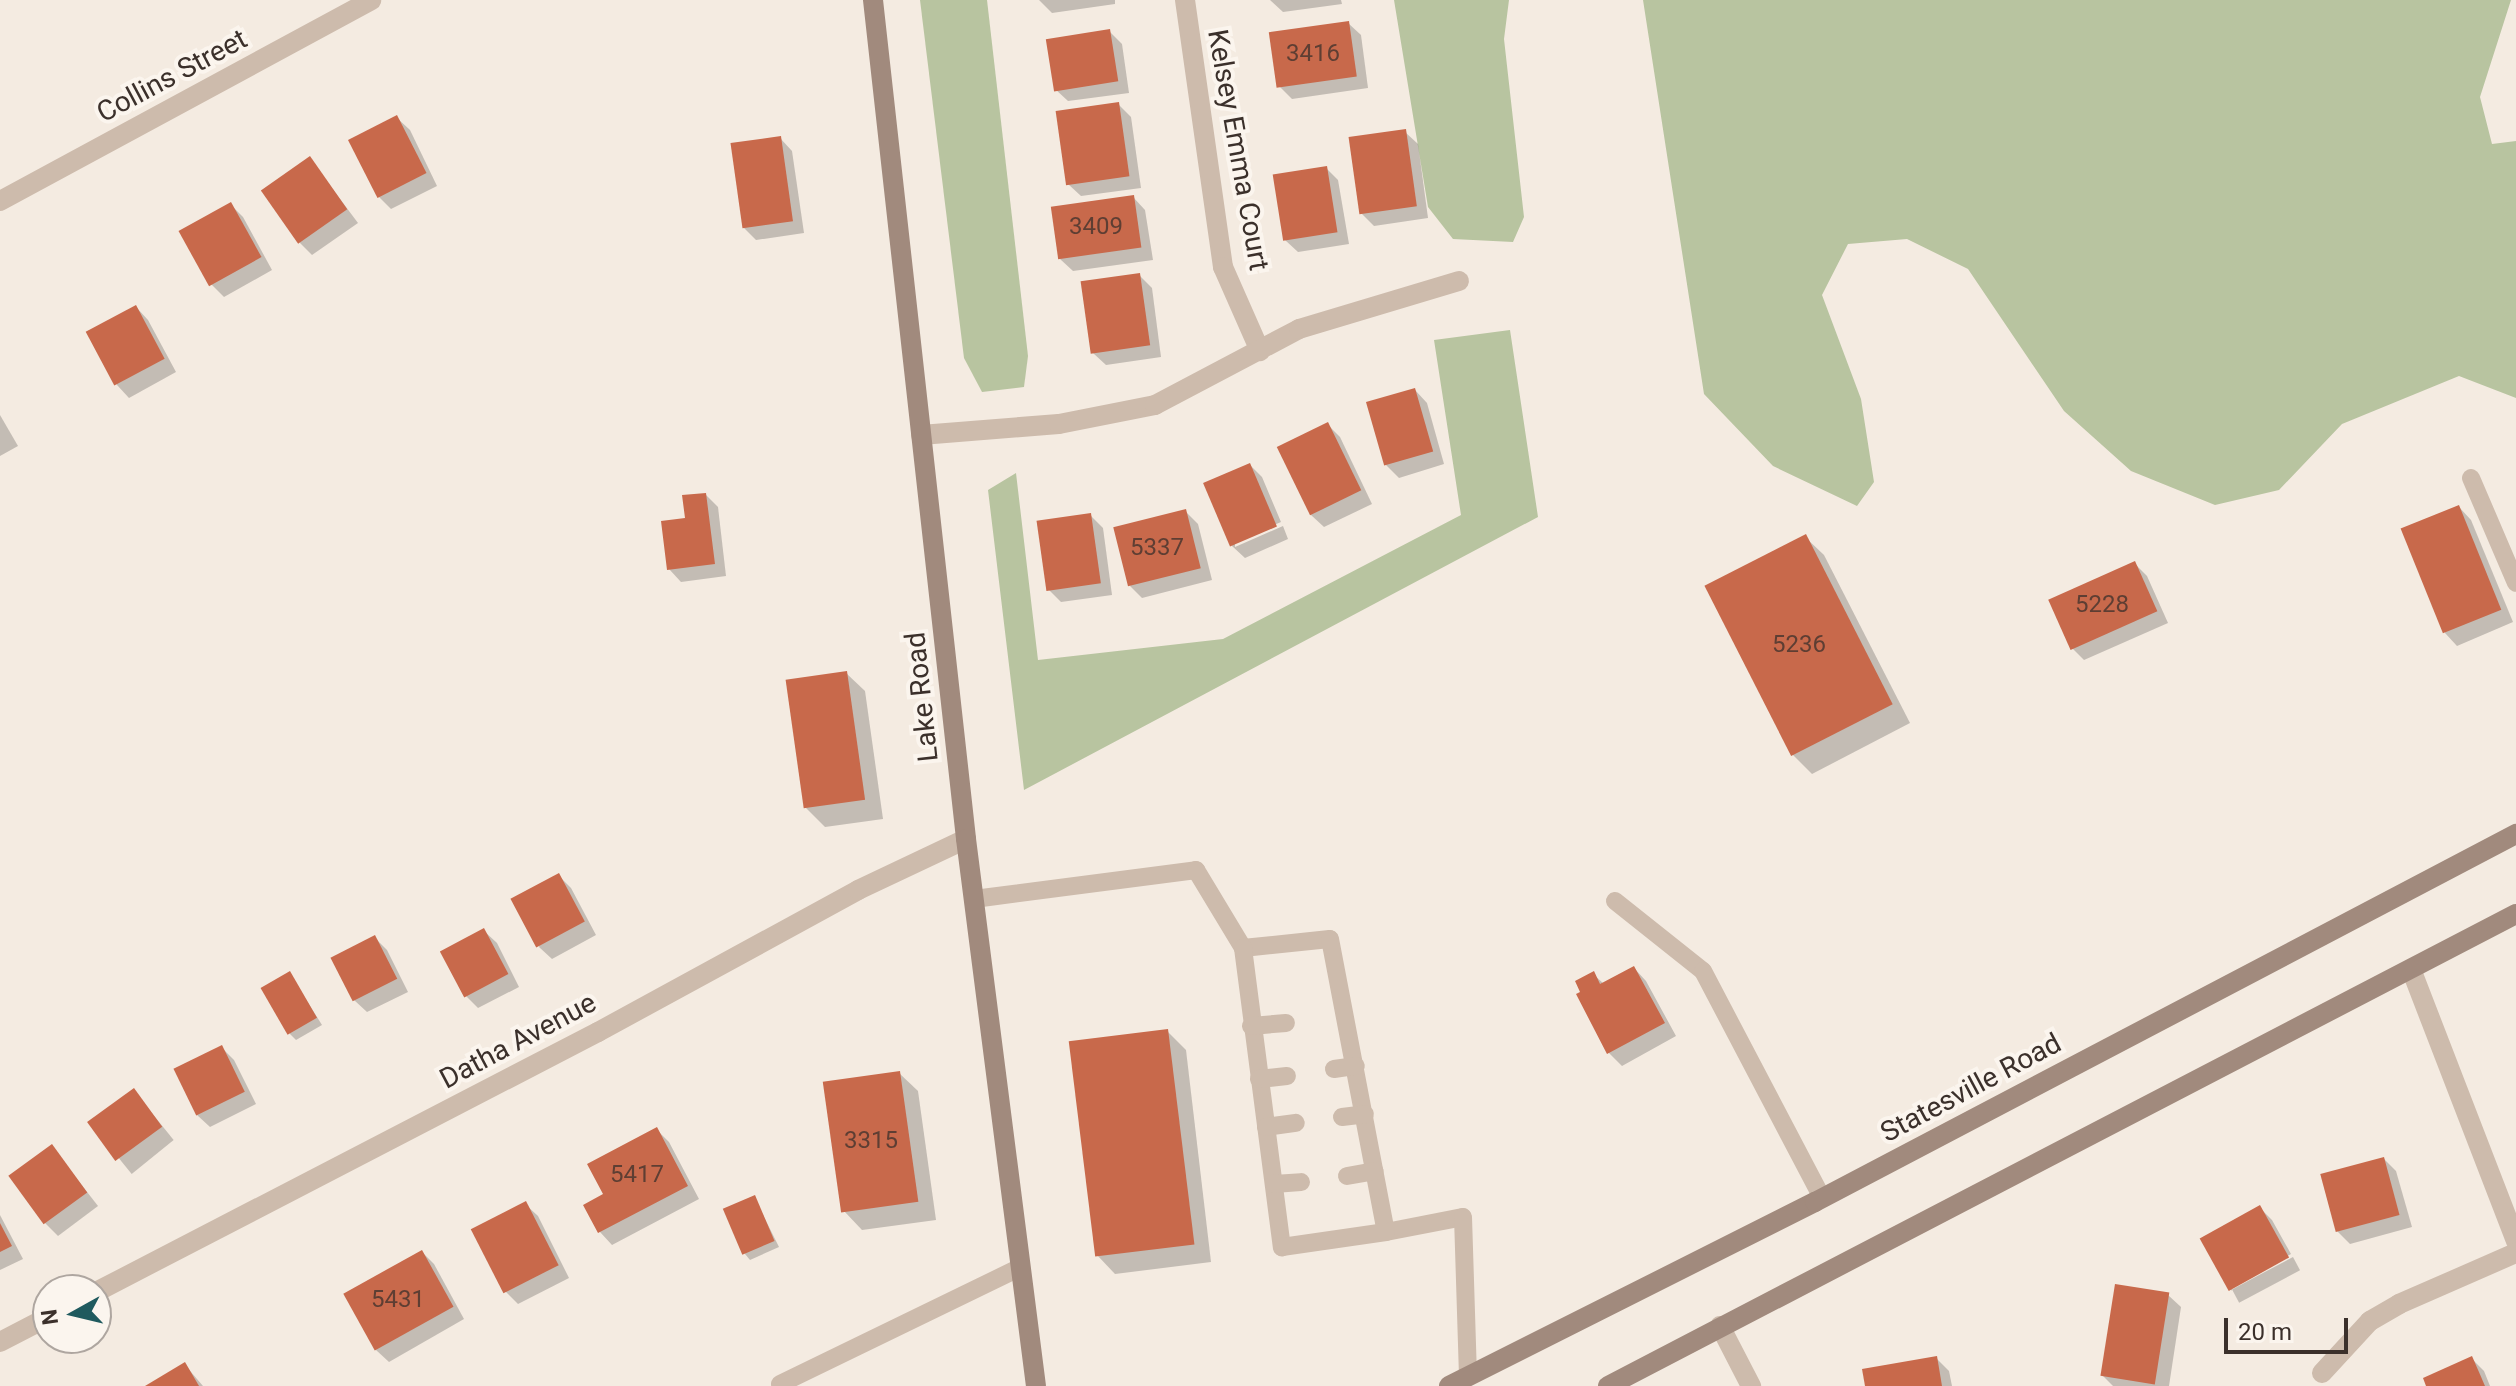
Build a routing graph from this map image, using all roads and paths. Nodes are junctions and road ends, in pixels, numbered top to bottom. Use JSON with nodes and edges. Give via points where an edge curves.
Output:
{"nodes":[{"id":1,"x":371,"y":0,"type":"edge"},
{"id":2,"x":873,"y":0,"type":"edge"},
{"id":3,"x":1185,"y":0,"type":"edge"},
{"id":4,"x":0,"y":201,"type":"edge"},
{"id":5,"x":1459,"y":281,"type":"dead end"},
{"id":6,"x":1260,"y":351,"type":"junction"},
{"id":7,"x":921,"y":435,"type":"junction"},
{"id":8,"x":2471,"y":478,"type":"dead end"},
{"id":9,"x":2516,"y":583,"type":"edge"},
{"id":10,"x":2516,"y":834,"type":"edge"},
{"id":11,"x":966,"y":839,"type":"junction"},
{"id":12,"x":974,"y":899,"type":"junction"},
{"id":13,"x":1615,"y":901,"type":"dead end"},
{"id":14,"x":2516,"y":914,"type":"edge"},
{"id":15,"x":1243,"y":948,"type":"junction"},
{"id":16,"x":2411,"y":969,"type":"junction"},
{"id":17,"x":1346,"y":1014,"type":"junction"},
{"id":18,"x":1327,"y":1017,"type":"dead end"},
{"id":19,"x":1286,"y":1023,"type":"dead end"},
{"id":20,"x":1251,"y":1026,"type":"junction"},
{"id":21,"x":1356,"y":1066,"type":"junction"},
{"id":22,"x":1334,"y":1069,"type":"dead end"},
{"id":23,"x":1287,"y":1076,"type":"dead end"},
{"id":24,"x":1259,"y":1079,"type":"junction"},
{"id":25,"x":1365,"y":1114,"type":"junction"},
{"id":26,"x":1342,"y":1117,"type":"dead end"},
{"id":27,"x":1296,"y":1123,"type":"dead end"},
{"id":28,"x":1266,"y":1127,"type":"junction"},
{"id":29,"x":1375,"y":1171,"type":"junction"},
{"id":30,"x":1347,"y":1176,"type":"dead end"},
{"id":31,"x":1301,"y":1182,"type":"dead end"},
{"id":32,"x":1274,"y":1184,"type":"junction"},
{"id":33,"x":1822,"y":1198,"type":"junction"},
{"id":34,"x":1386,"y":1232,"type":"junction"},
{"id":35,"x":2516,"y":1241,"type":"edge"},
{"id":36,"x":2516,"y":1253,"type":"edge"},
{"id":37,"x":1021,"y":1267,"type":"junction"},
{"id":38,"x":112,"y":1284,"type":"edge"},
{"id":39,"x":32,"y":1325,"type":"edge"},
{"id":40,"x":1720,"y":1326,"type":"junction"},
{"id":41,"x":0,"y":1342,"type":"edge"},
{"id":42,"x":2322,"y":1373,"type":"dead end"},
{"id":43,"x":1468,"y":1375,"type":"junction"},
{"id":44,"x":780,"y":1384,"type":"dead end"},
{"id":45,"x":1036,"y":1386,"type":"edge"},
{"id":46,"x":1449,"y":1386,"type":"edge"},
{"id":47,"x":1608,"y":1386,"type":"edge"},
{"id":48,"x":1751,"y":1386,"type":"edge"}],
"edges":[{"from":1,"to":4,"type":"street","name":"Collins Street"},
{"from":2,"to":7,"type":"main road","name":"Lake Road"},
{"from":3,"to":6,"type":"street","name":"Kelsey Emma Court","via":[[1223,267]]},
{"from":5,"to":6,"type":"street","via":[[1299,329]]},
{"from":6,"to":7,"type":"street","via":[[1155,405],[1059,424]]},
{"from":7,"to":11,"type":"main road","name":"Lake Road"},
{"from":8,"to":9,"type":"lane"},
{"from":10,"to":33,"type":"main road","name":"Statesville Road"},
{"from":11,"to":12,"type":"main road","name":"Lake Road"},
{"from":11,"to":38,"type":"street","name":"Datha Avenue","via":[[858,890],[598,1032]]},
{"from":12,"to":15,"type":"lane","via":[[1196,870]]},
{"from":12,"to":37,"type":"main road","name":"Lake Road"},
{"from":13,"to":33,"type":"lane","via":[[1703,971]]},
{"from":14,"to":16,"type":"main road"},
{"from":15,"to":17,"type":"lane","via":[[1330,939]]},
{"from":15,"to":20,"type":"lane"},
{"from":16,"to":35,"type":"street"},
{"from":16,"to":40,"type":"main road"},
{"from":17,"to":18,"type":"lane"},
{"from":17,"to":21,"type":"lane"},
{"from":19,"to":20,"type":"lane"},
{"from":20,"to":24,"type":"lane"},
{"from":21,"to":22,"type":"lane"},
{"from":21,"to":25,"type":"lane"},
{"from":23,"to":24,"type":"lane"},
{"from":24,"to":28,"type":"lane"},
{"from":25,"to":26,"type":"lane"},
{"from":25,"to":29,"type":"lane"},
{"from":27,"to":28,"type":"lane"},
{"from":28,"to":32,"type":"lane"},
{"from":29,"to":30,"type":"lane"},
{"from":29,"to":34,"type":"lane"},
{"from":31,"to":32,"type":"lane"},
{"from":32,"to":34,"type":"lane","via":[[1282,1247]]},
{"from":33,"to":43,"type":"main road","name":"Statesville Road"},
{"from":34,"to":43,"type":"lane","via":[[1463,1217]]},
{"from":36,"to":42,"type":"street","via":[[2370,1321]]},
{"from":37,"to":44,"type":"lane"},
{"from":37,"to":45,"type":"main road","name":"Lake Road"},
{"from":39,"to":41,"type":"street"},
{"from":40,"to":47,"type":"main road"},
{"from":40,"to":48,"type":"street"},
{"from":43,"to":46,"type":"main road","name":"Statesville Road"}]}
